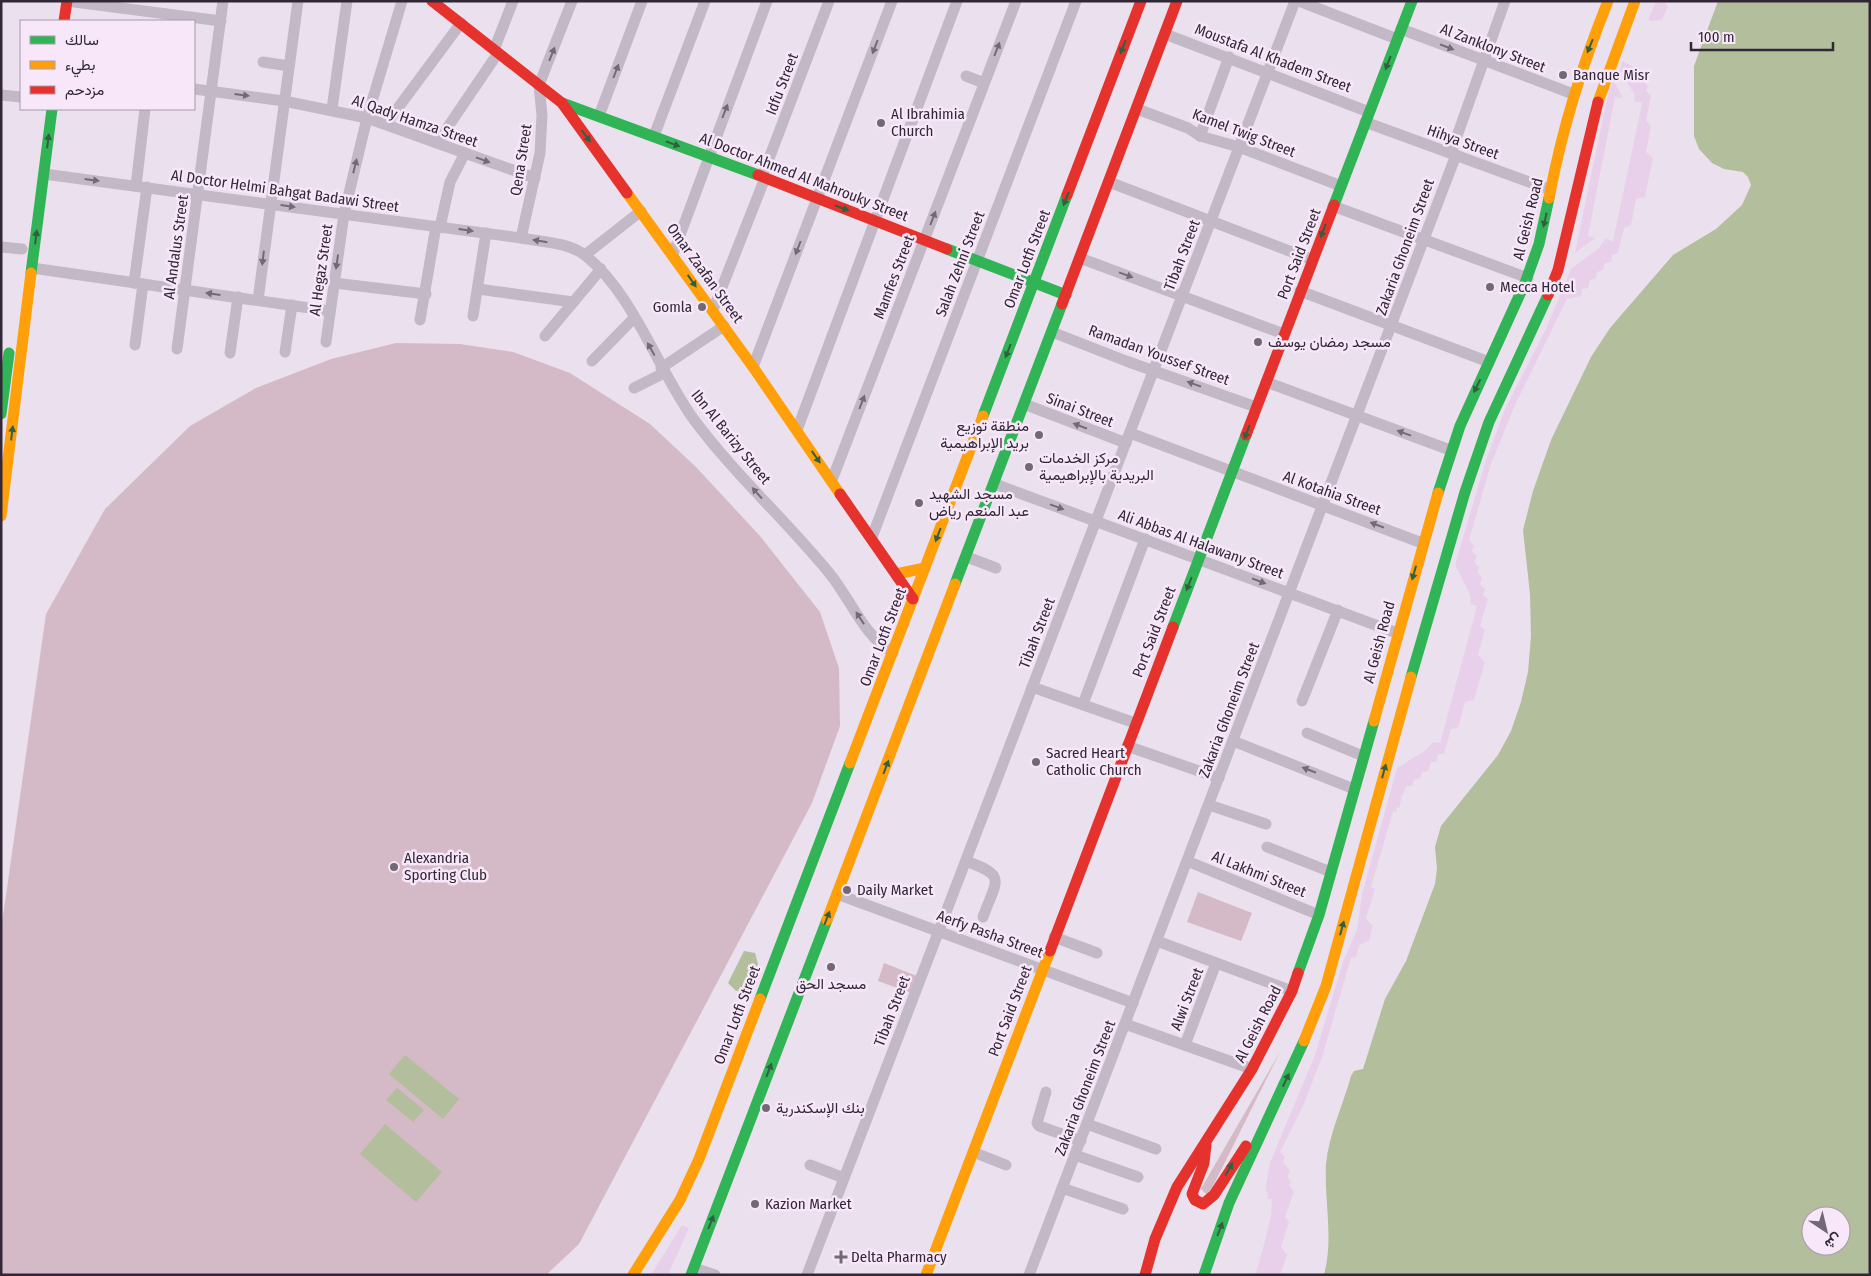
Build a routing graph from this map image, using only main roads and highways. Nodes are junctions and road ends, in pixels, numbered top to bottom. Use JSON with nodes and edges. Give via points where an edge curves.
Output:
{"nodes":[{"id":1,"x":67,"y":1,"type":"edge"},
{"id":2,"x":432,"y":1,"type":"edge"},
{"id":3,"x":1141,"y":1,"type":"edge"},
{"id":4,"x":1177,"y":1,"type":"edge"},
{"id":5,"x":1412,"y":1,"type":"edge"},
{"id":6,"x":1608,"y":1,"type":"edge"},
{"id":7,"x":1635,"y":1,"type":"edge"},
{"id":8,"x":446,"y":6,"type":"edge"},
{"id":9,"x":64,"y":20,"type":"edge"},
{"id":10,"x":562,"y":103,"type":"junction"},
{"id":11,"x":40,"y":110,"type":"edge"},
{"id":12,"x":52,"y":110,"type":"edge"},
{"id":13,"x":1034,"y":282,"type":"junction"},
{"id":14,"x":1066,"y":295,"type":"junction"},
{"id":15,"x":2,"y":394,"type":"edge"},
{"id":16,"x":1,"y":414,"type":"edge"},
{"id":17,"x":1,"y":516,"type":"edge"},
{"id":18,"x":925,"y":568,"type":"junction"},
{"id":19,"x":896,"y":574,"type":"junction"},
{"id":20,"x":913,"y":599,"type":"junction"},
{"id":21,"x":1260,"y":1136,"type":"junction"},
{"id":22,"x":1206,"y":1138,"type":"junction"},
{"id":23,"x":692,"y":1271,"type":"edge"},
{"id":24,"x":633,"y":1275,"type":"edge"},
{"id":25,"x":926,"y":1275,"type":"edge"},
{"id":26,"x":1145,"y":1275,"type":"edge"},
{"id":27,"x":1204,"y":1275,"type":"edge"}],
"edges":[{"from":1,"to":9,"type":"main road"},
{"from":2,"to":8,"type":"main road","name":"Omar Zaafan Street"},
{"from":3,"to":13,"type":"main road","name":"Omar Lotfi Street","one_way":true},
{"from":4,"to":14,"type":"main road"},
{"from":5,"to":25,"type":"main road","name":"Port Said Street","one_way":true},
{"from":6,"to":22,"type":"main road","name":"Al Geish Road","one_way":true,"via":[[1573,94],[1542,234],[1528,278],[1450,450],[1319,915],[1292,991],[1252,1069]]},
{"from":21,"to":7,"type":"main road","one_way":true,"via":[[1326,986],[1386,761],[1465,492],[1489,422],[1558,270],[1601,89]]},
{"from":8,"to":10,"type":"main road","name":"Omar Zaafan Street","via":[[461,23]]},
{"from":10,"to":13,"type":"main road","name":"Al Doctor Ahmed Al Mahrouky Street","one_way":true},
{"from":10,"to":19,"type":"main road","name":"Omar Zaafan Street","one_way":true,"via":[[713,310]]},
{"from":11,"to":15,"type":"main road"},
{"from":17,"to":12,"type":"main road","one_way":true},
{"from":13,"to":14,"type":"main road","name":"Al Doctor Ahmed Al Mahrouky Street"},
{"from":13,"to":18,"type":"main road","name":"Omar Lotfi Street","one_way":true},
{"from":23,"to":14,"type":"main road","one_way":true},
{"from":15,"to":16,"type":"main road"},
{"from":18,"to":19,"type":"main road"},
{"from":18,"to":20,"type":"main road","name":"Omar Lotfi Street"},
{"from":19,"to":20,"type":"main road","name":"Omar Zaafan Street"},
{"from":20,"to":24,"type":"main road","name":"Omar Lotfi Street","via":[[699,1159],[680,1200]]},
{"from":22,"to":21,"type":"main road","one_way":true,"via":[[1204,1163],[1192,1194],[1203,1204],[1211,1200],[1241,1151]]},
{"from":27,"to":21,"type":"main road","one_way":true,"via":[[1229,1203]]},
{"from":22,"to":26,"type":"main road","name":"Al Geish Road","via":[[1169,1204]]}]}
